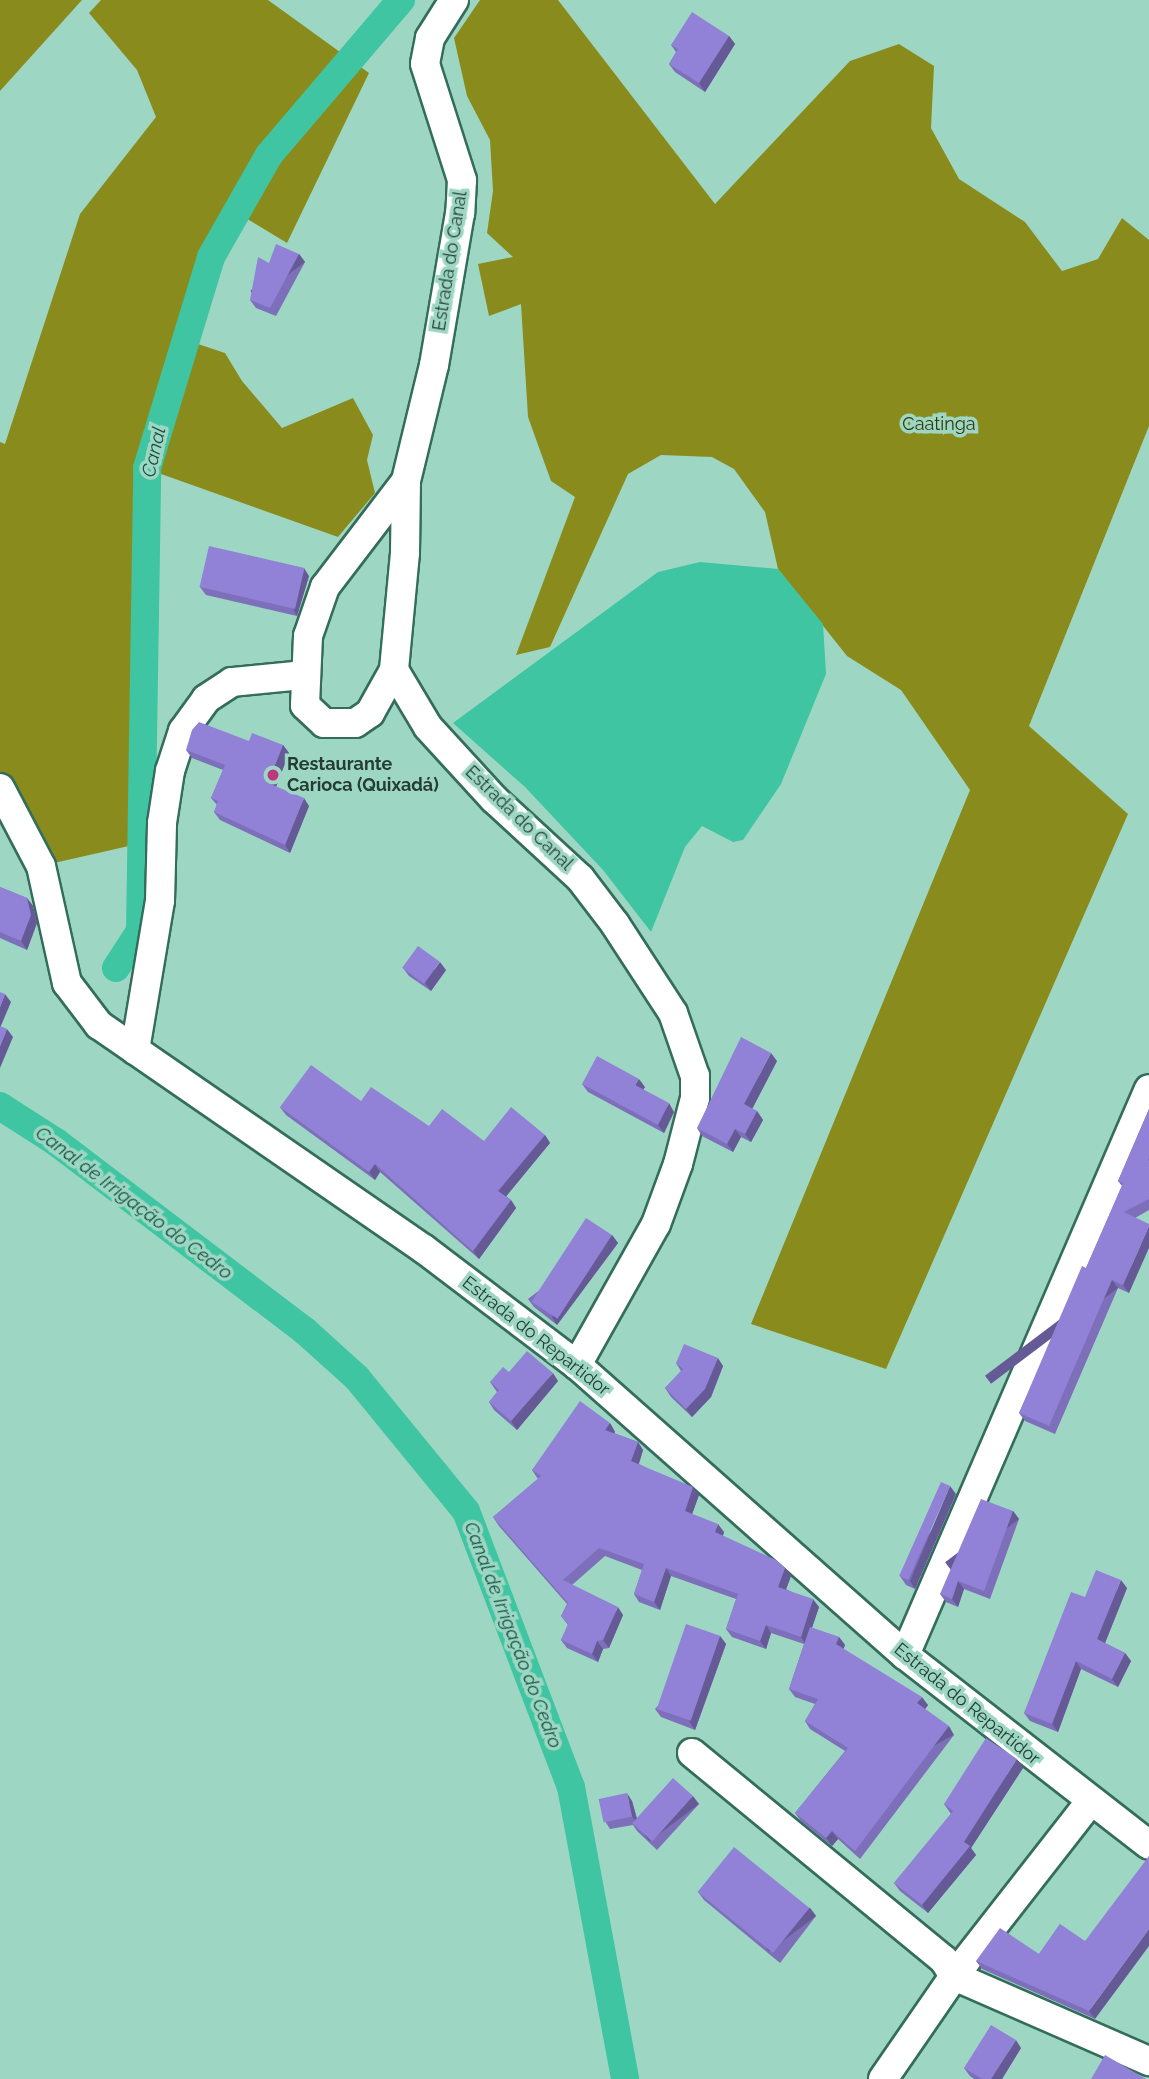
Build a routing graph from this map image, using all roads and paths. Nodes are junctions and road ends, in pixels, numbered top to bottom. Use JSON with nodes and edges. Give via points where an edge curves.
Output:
{"nodes":[{"id":1,"x":454,"y":0,"type":"edge"},
{"id":2,"x":406,"y":481,"type":"junction"},
{"id":3,"x":394,"y":670,"type":"junction"},
{"id":4,"x":304,"y":674,"type":"junction"},
{"id":5,"x":0,"y":788,"type":"edge"},
{"id":6,"x":135,"y":1050,"type":"junction"},
{"id":7,"x":1149,"y":1089,"type":"edge"},
{"id":8,"x":577,"y":1365,"type":"junction"},
{"id":9,"x":905,"y":1655,"type":"junction"},
{"id":10,"x":692,"y":1753,"type":"dead end"},
{"id":11,"x":1090,"y":1802,"type":"junction"},
{"id":12,"x":1149,"y":1844,"type":"edge"},
{"id":13,"x":954,"y":1976,"type":"junction"},
{"id":14,"x":1149,"y":2061,"type":"edge"},
{"id":15,"x":883,"y":2079,"type":"edge"}],
"edges":[{"from":1,"to":2,"type":"street","name":"Estrada do Canal","via":[[430,38],[425,64],[459,169],[460,213],[434,365]]},
{"from":2,"to":3,"type":"street","name":"Estrada do Canal","via":[[405,553]]},
{"from":2,"to":4,"type":"street","via":[[325,587],[308,636]]},
{"from":3,"to":4,"type":"street","via":[[370,713],[355,723],[341,725],[312,715],[306,705]]},
{"from":3,"to":8,"type":"street","name":"Estrada do Canal","via":[[428,727],[494,799],[580,878],[615,924],[687,1043],[695,1098],[678,1164],[656,1224]]},
{"from":4,"to":6,"type":"street","via":[[232,682],[206,699],[183,731],[170,771],[162,823],[160,901]]},
{"from":5,"to":6,"type":"street","name":"Estrada do Repartidor","via":[[41,866],[67,983],[99,1024]]},
{"from":6,"to":8,"type":"street","name":"Estrada do Repartidor","via":[[424,1249]]},
{"from":7,"to":9,"type":"street"},
{"from":8,"to":9,"type":"street","name":"Estrada do Repartidor"},
{"from":9,"to":11,"type":"street","name":"Estrada do Repartidor"},
{"from":10,"to":13,"type":"street","via":[[944,1960]]},
{"from":11,"to":12,"type":"street","name":"Estrada do Repartidor"},
{"from":11,"to":13,"type":"street"},
{"from":13,"to":14,"type":"street"},
{"from":13,"to":15,"type":"street"}]}
